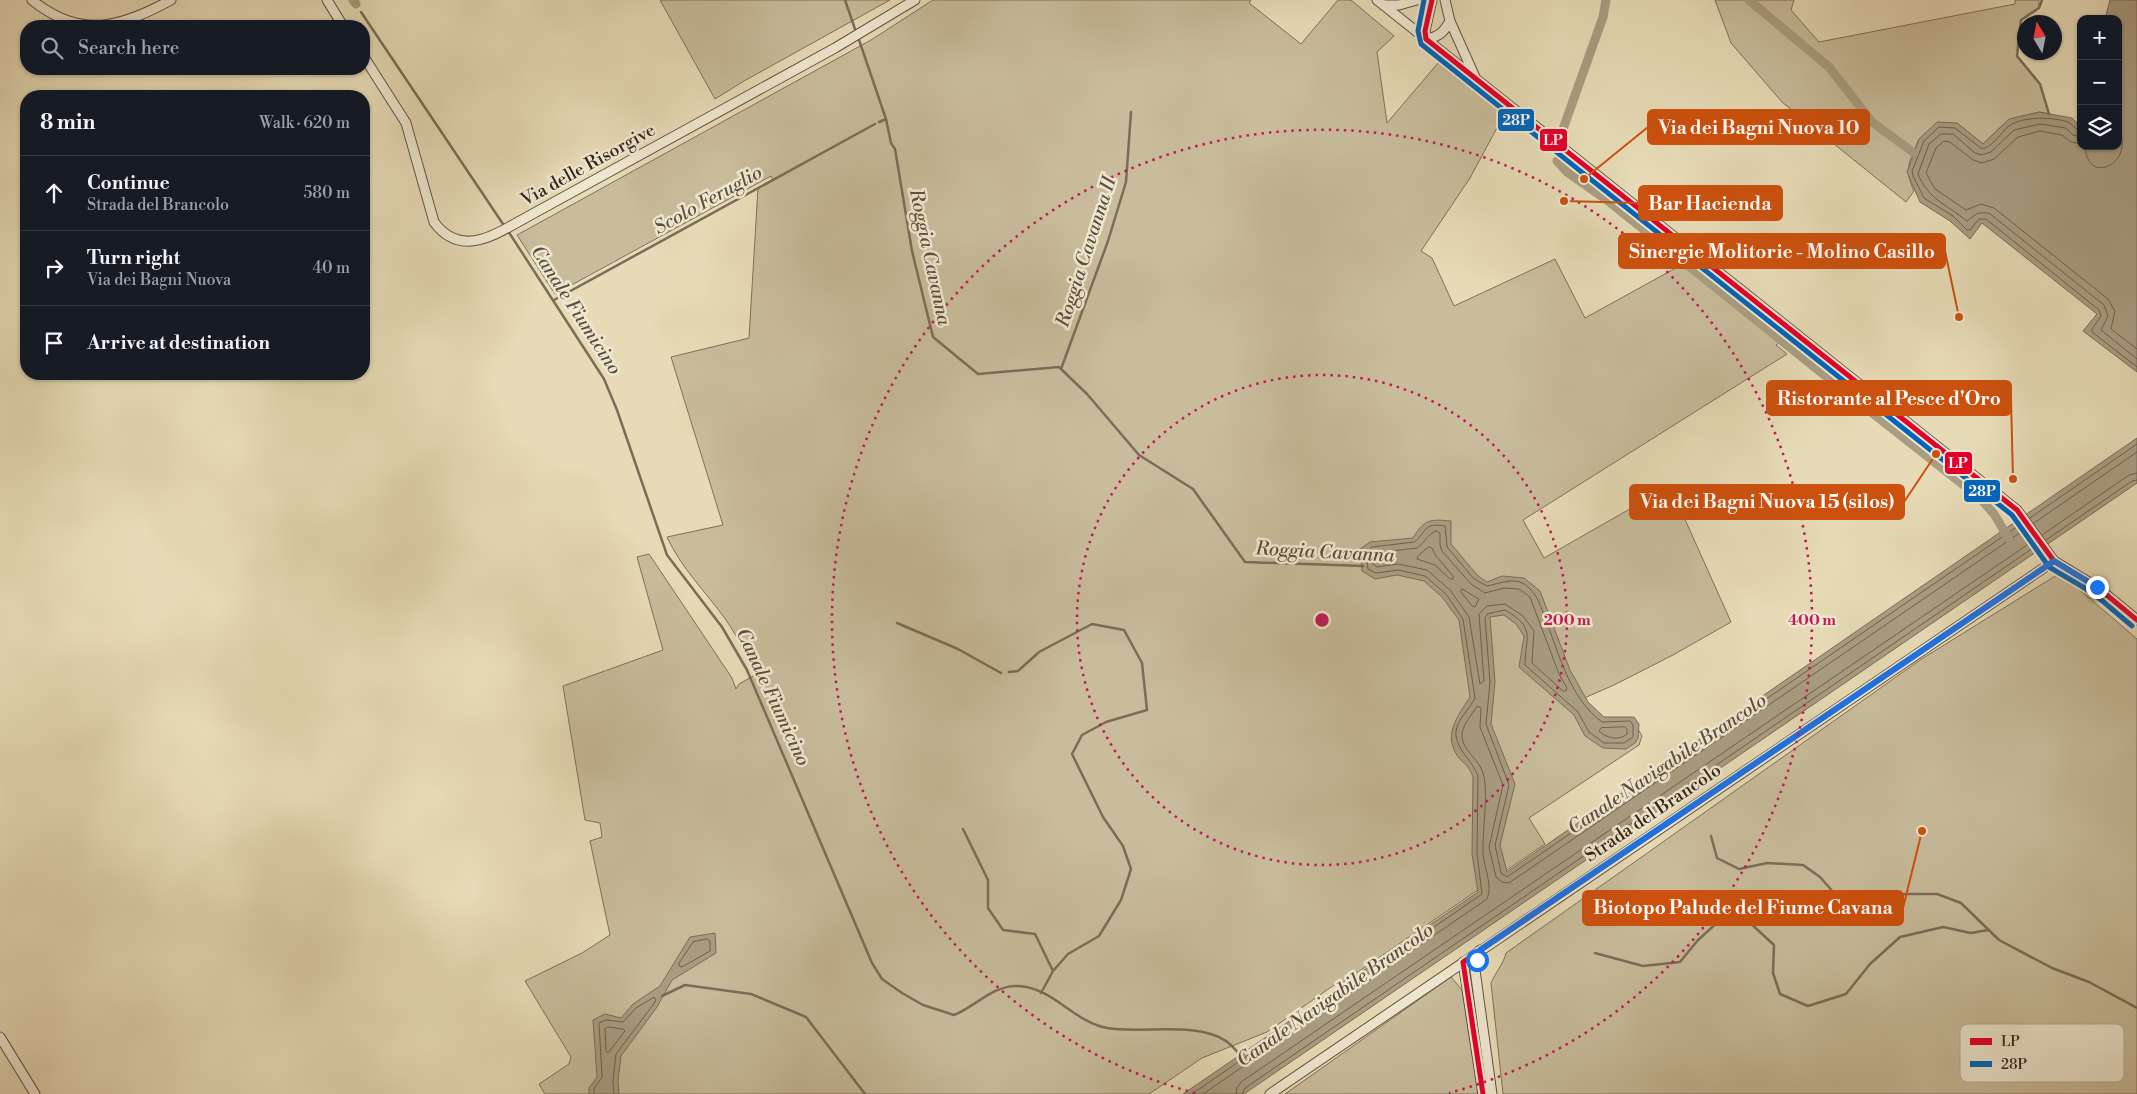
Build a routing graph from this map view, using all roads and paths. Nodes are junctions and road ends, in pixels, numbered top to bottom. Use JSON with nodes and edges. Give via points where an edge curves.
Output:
{"nodes":[{"id":1,"x":32,"y":0,"type":"edge"},
{"id":2,"x":171,"y":0,"type":"edge"},
{"id":3,"x":327,"y":0,"type":"edge"},
{"id":4,"x":915,"y":0,"type":"edge"},
{"id":5,"x":1417,"y":0,"type":"edge"},
{"id":6,"x":1432,"y":0,"type":"edge"},
{"id":7,"x":1445,"y":0,"type":"edge"},
{"id":8,"x":1380,"y":2,"type":"edge"},
{"id":9,"x":66,"y":20,"type":"edge"},
{"id":10,"x":130,"y":20,"type":"edge"},
{"id":11,"x":339,"y":20,"type":"edge"},
{"id":12,"x":1450,"y":21,"type":"junction"},
{"id":13,"x":1426,"y":39,"type":"junction"},
{"id":14,"x":370,"y":66,"type":"edge"},
{"id":15,"x":1477,"y":79,"type":"junction"},
{"id":16,"x":2054,"y":561,"type":"junction"},
{"id":17,"x":2137,"y":620,"type":"edge"},
{"id":18,"x":1477,"y":953,"type":"junction"},
{"id":19,"x":1463,"y":962,"type":"junction"},
{"id":20,"x":1452,"y":969,"type":"junction"},
{"id":21,"x":1466,"y":975,"type":"junction"},
{"id":22,"x":0,"y":1037,"type":"edge"},
{"id":23,"x":35,"y":1094,"type":"edge"},
{"id":24,"x":1270,"y":1094,"type":"edge"},
{"id":25,"x":1483,"y":1094,"type":"edge"},
{"id":26,"x":1492,"y":1094,"type":"edge"}],
"edges":[{"from":1,"to":9,"type":"street"},
{"from":2,"to":10,"type":"street"},
{"from":3,"to":11,"type":"street"},
{"from":4,"to":14,"type":"street","name":"Via delle Risorgive","via":[[841,45],[518,222],[473,242],[459,241],[441,232],[429,211],[406,123]]},
{"from":5,"to":8,"type":"street","via":[[1399,5]]},
{"from":6,"to":13,"type":"street"},
{"from":7,"to":12,"type":"street"},
{"from":8,"to":13,"type":"street"},
{"from":12,"to":13,"type":"street","via":[[1442,34]]},
{"from":12,"to":15,"type":"street"},
{"from":13,"to":15,"type":"street"},
{"from":15,"to":16,"type":"street","via":[[2017,510]]},
{"from":16,"to":17,"type":"street","via":[[2097,587]]},
{"from":16,"to":18,"type":"street","name":"Strada del Brancolo"},
{"from":18,"to":19,"type":"street","name":"Strada del Brancolo"},
{"from":18,"to":26,"type":"street","via":[[1475,970]]},
{"from":19,"to":20,"type":"street","name":"Strada del Brancolo"},
{"from":19,"to":21,"type":"street"},
{"from":20,"to":21,"type":"street"},
{"from":20,"to":24,"type":"street","name":"Strada del Brancolo"},
{"from":21,"to":25,"type":"street"},
{"from":22,"to":23,"type":"street"}]}
